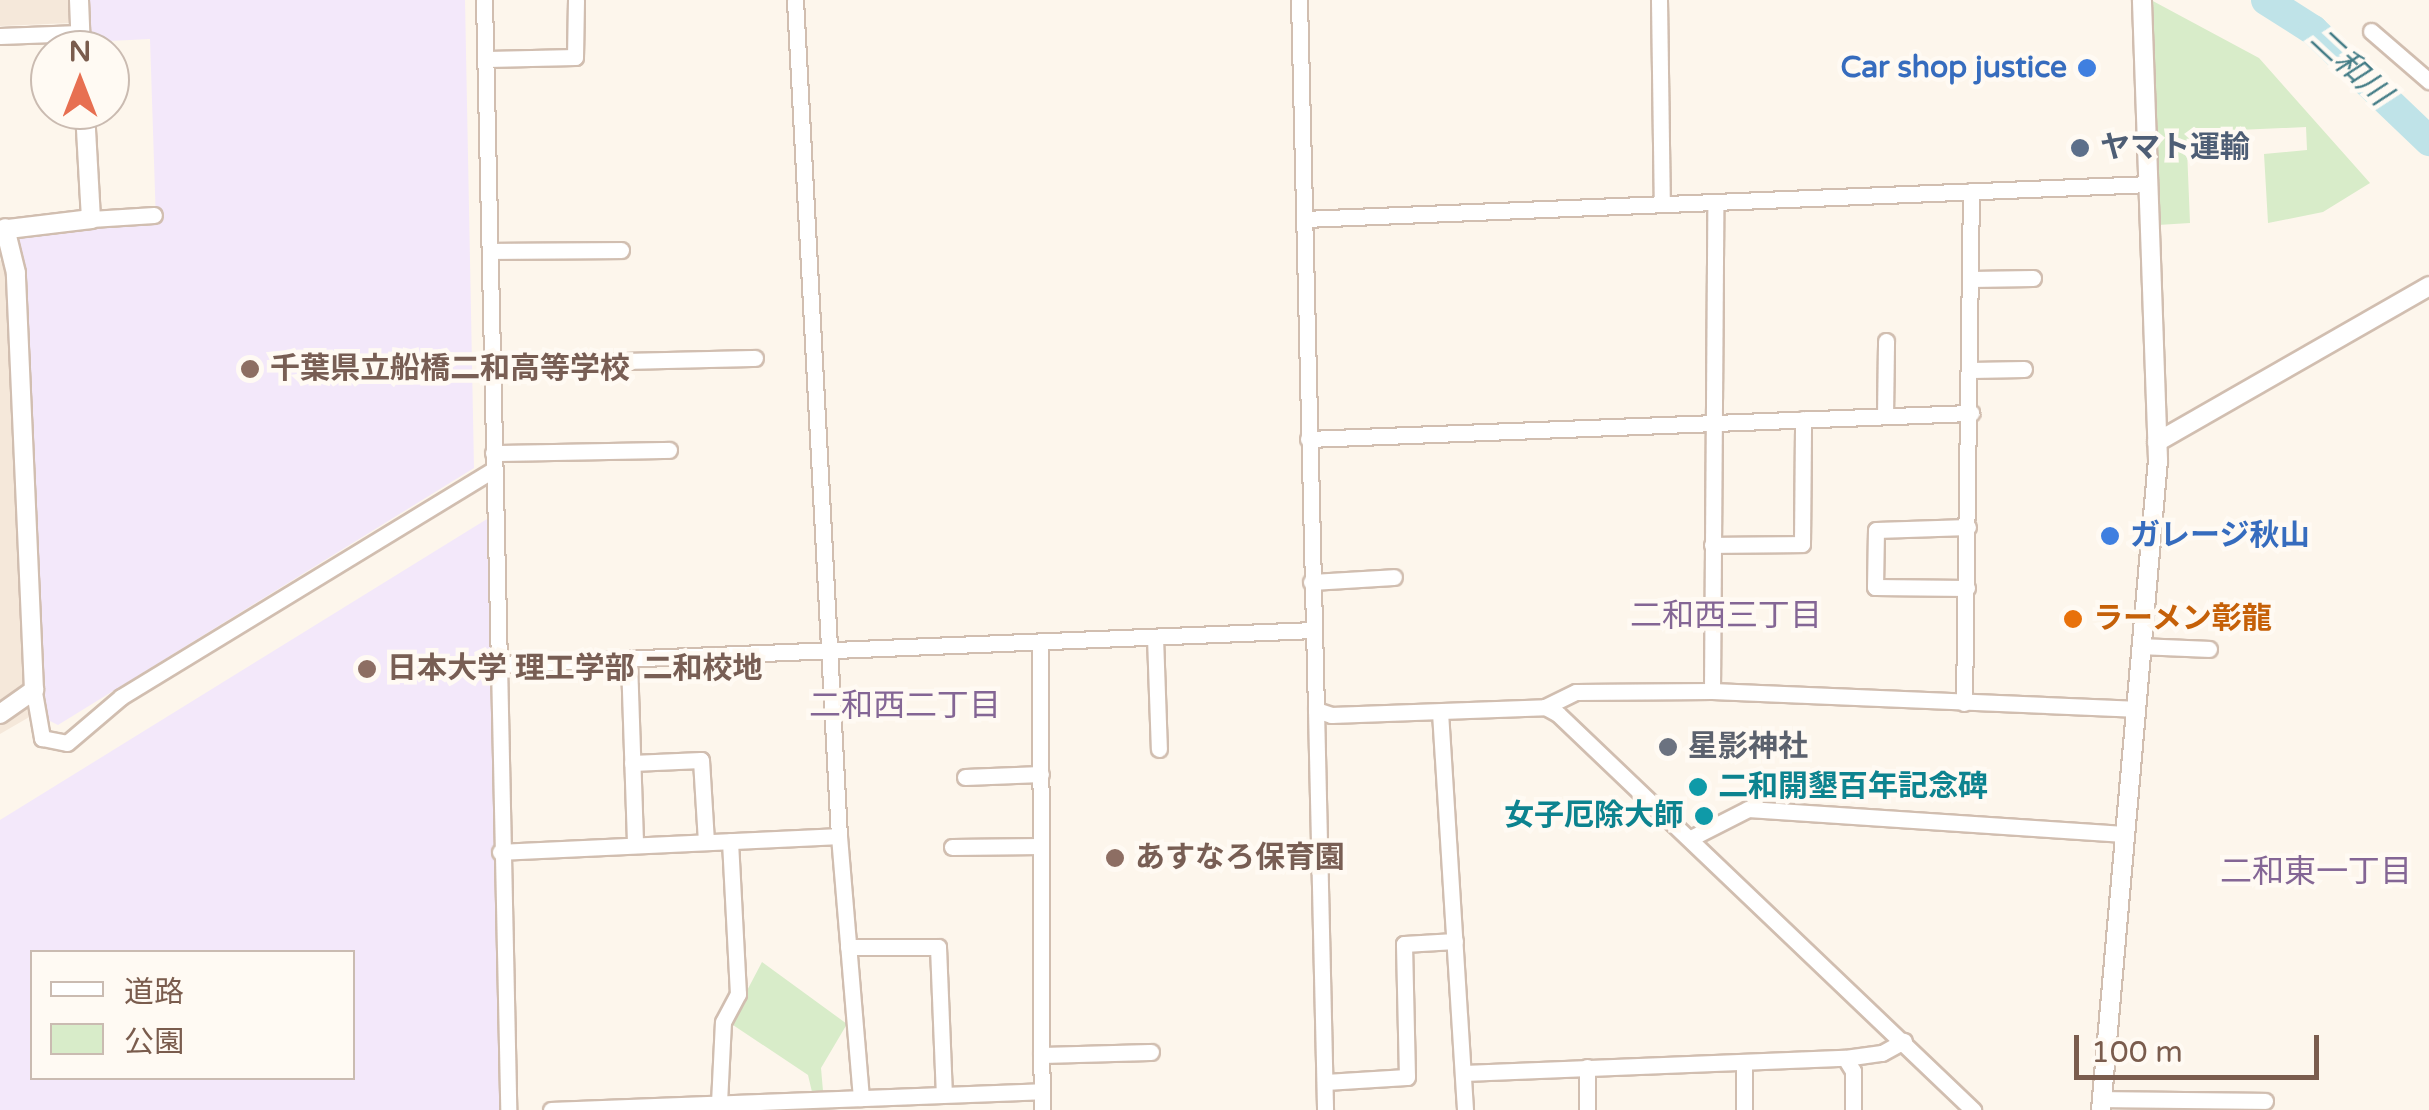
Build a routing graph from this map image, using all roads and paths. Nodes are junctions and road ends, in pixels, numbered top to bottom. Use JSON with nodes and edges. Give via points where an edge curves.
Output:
{"nodes":[{"id":1,"x":79,"y":0,"type":"edge"},
{"id":2,"x":484,"y":0,"type":"edge"},
{"id":3,"x":576,"y":0,"type":"edge"},
{"id":4,"x":795,"y":0,"type":"edge"},
{"id":5,"x":1299,"y":0,"type":"edge"},
{"id":6,"x":1660,"y":0,"type":"edge"},
{"id":7,"x":2142,"y":0,"type":"edge"},
{"id":8,"x":80,"y":30,"type":"edge"},
{"id":9,"x":2371,"y":31,"type":"dead end"},
{"id":10,"x":0,"y":36,"type":"edge"},
{"id":11,"x":30,"y":38,"type":"edge"},
{"id":12,"x":487,"y":59,"type":"junction"},
{"id":13,"x":2429,"y":81,"type":"edge"},
{"id":14,"x":86,"y":130,"type":"edge"},
{"id":15,"x":2148,"y":184,"type":"junction"},
{"id":16,"x":1971,"y":192,"type":"junction"},
{"id":17,"x":1714,"y":202,"type":"junction"},
{"id":18,"x":1662,"y":204,"type":"junction"},
{"id":19,"x":154,"y":214,"type":"dead end"},
{"id":20,"x":92,"y":219,"type":"junction"},
{"id":21,"x":1304,"y":219,"type":"junction"},
{"id":22,"x":2,"y":229,"type":"edge"},
{"id":23,"x":621,"y":250,"type":"dead end"},
{"id":24,"x":490,"y":251,"type":"junction"},
{"id":25,"x":2034,"y":278,"type":"dead end"},
{"id":26,"x":1971,"y":279,"type":"junction"},
{"id":27,"x":2429,"y":286,"type":"edge"},
{"id":28,"x":1886,"y":340,"type":"dead end"},
{"id":29,"x":755,"y":358,"type":"dead end"},
{"id":30,"x":492,"y":364,"type":"junction"},
{"id":31,"x":2024,"y":369,"type":"dead end"},
{"id":32,"x":1971,"y":370,"type":"junction"},
{"id":33,"x":1971,"y":412,"type":"junction"},
{"id":34,"x":1885,"y":416,"type":"junction"},
{"id":35,"x":1803,"y":419,"type":"junction"},
{"id":36,"x":1712,"y":423,"type":"junction"},
{"id":37,"x":1308,"y":439,"type":"junction"},
{"id":38,"x":2157,"y":442,"type":"junction"},
{"id":39,"x":669,"y":450,"type":"dead end"},
{"id":40,"x":493,"y":453,"type":"junction"},
{"id":41,"x":493,"y":470,"type":"junction"},
{"id":42,"x":1968,"y":527,"type":"junction"},
{"id":43,"x":1712,"y":545,"type":"junction"},
{"id":44,"x":1394,"y":578,"type":"dead end"},
{"id":45,"x":1311,"y":582,"type":"junction"},
{"id":46,"x":1967,"y":588,"type":"junction"},
{"id":47,"x":1312,"y":630,"type":"junction"},
{"id":48,"x":1155,"y":637,"type":"junction"},
{"id":49,"x":1040,"y":642,"type":"junction"},
{"id":50,"x":2140,"y":646,"type":"junction"},
{"id":51,"x":2209,"y":648,"type":"dead end"},
{"id":52,"x":832,"y":652,"type":"junction"},
{"id":53,"x":629,"y":661,"type":"junction"},
{"id":54,"x":499,"y":664,"type":"junction"},
{"id":55,"x":1712,"y":691,"type":"junction"},
{"id":56,"x":34,"y":692,"type":"junction"},
{"id":57,"x":1964,"y":703,"type":"junction"},
{"id":58,"x":1544,"y":707,"type":"junction"},
{"id":59,"x":1316,"y":710,"type":"junction"},
{"id":60,"x":2134,"y":710,"type":"junction"},
{"id":61,"x":1440,"y":712,"type":"junction"},
{"id":62,"x":0,"y":714,"type":"edge"},
{"id":63,"x":1160,"y":748,"type":"dead end"},
{"id":64,"x":632,"y":764,"type":"junction"},
{"id":65,"x":1040,"y":774,"type":"junction"},
{"id":66,"x":966,"y":777,"type":"dead end"},
{"id":67,"x":2124,"y":834,"type":"junction"},
{"id":68,"x":839,"y":836,"type":"junction"},
{"id":69,"x":1691,"y":838,"type":"junction"},
{"id":70,"x":730,"y":841,"type":"junction"},
{"id":71,"x":706,"y":842,"type":"junction"},
{"id":72,"x":634,"y":845,"type":"junction"},
{"id":73,"x":1041,"y":846,"type":"junction"},
{"id":74,"x":952,"y":847,"type":"dead end"},
{"id":75,"x":500,"y":852,"type":"junction"},
{"id":76,"x":1455,"y":941,"type":"junction"},
{"id":77,"x":848,"y":947,"type":"junction"},
{"id":78,"x":1904,"y":1041,"type":"junction"},
{"id":79,"x":1152,"y":1052,"type":"dead end"},
{"id":80,"x":1041,"y":1055,"type":"junction"},
{"id":81,"x":1846,"y":1058,"type":"junction"},
{"id":82,"x":1744,"y":1062,"type":"junction"},
{"id":83,"x":1587,"y":1067,"type":"junction"},
{"id":84,"x":1464,"y":1074,"type":"junction"},
{"id":85,"x":1325,"y":1082,"type":"junction"},
{"id":86,"x":1041,"y":1090,"type":"junction"},
{"id":87,"x":944,"y":1094,"type":"junction"},
{"id":88,"x":861,"y":1098,"type":"junction"},
{"id":89,"x":2265,"y":1102,"type":"dead end"},
{"id":90,"x":718,"y":1103,"type":"junction"},
{"id":91,"x":894,"y":1103,"type":"edge"},
{"id":92,"x":2102,"y":1104,"type":"edge"},
{"id":93,"x":508,"y":1110,"type":"edge"},
{"id":94,"x":551,"y":1110,"type":"edge"},
{"id":95,"x":1042,"y":1110,"type":"edge"},
{"id":96,"x":1326,"y":1110,"type":"edge"},
{"id":97,"x":1465,"y":1110,"type":"edge"},
{"id":98,"x":1588,"y":1110,"type":"edge"},
{"id":99,"x":1744,"y":1110,"type":"edge"},
{"id":100,"x":1853,"y":1110,"type":"edge"},
{"id":101,"x":1973,"y":1110,"type":"edge"}],
"edges":[{"from":1,"to":8,"type":"street"},
{"from":2,"to":12,"type":"street"},
{"from":3,"to":12,"type":"street","via":[[576,57]]},
{"from":4,"to":52,"type":"street"},
{"from":5,"to":21,"type":"street"},
{"from":6,"to":18,"type":"street"},
{"from":7,"to":15,"type":"street"},
{"from":9,"to":13,"type":"street"},
{"from":10,"to":11,"type":"street"},
{"from":12,"to":24,"type":"street"},
{"from":14,"to":20,"type":"street"},
{"from":15,"to":16,"type":"street"},
{"from":15,"to":38,"type":"street"},
{"from":16,"to":17,"type":"street"},
{"from":16,"to":26,"type":"street"},
{"from":17,"to":18,"type":"street"},
{"from":17,"to":36,"type":"street"},
{"from":18,"to":21,"type":"street"},
{"from":19,"to":20,"type":"street"},
{"from":20,"to":22,"type":"street"},
{"from":21,"to":37,"type":"street"},
{"from":22,"to":56,"type":"street","via":[[16,273]]},
{"from":23,"to":24,"type":"street"},
{"from":24,"to":30,"type":"street"},
{"from":25,"to":26,"type":"street"},
{"from":26,"to":32,"type":"street"},
{"from":27,"to":38,"type":"street"},
{"from":28,"to":34,"type":"street"},
{"from":29,"to":30,"type":"street"},
{"from":30,"to":40,"type":"street"},
{"from":31,"to":32,"type":"street"},
{"from":32,"to":33,"type":"street"},
{"from":33,"to":34,"type":"street"},
{"from":33,"to":42,"type":"street"},
{"from":34,"to":35,"type":"street"},
{"from":35,"to":36,"type":"street"},
{"from":35,"to":43,"type":"street","via":[[1802,544]]},
{"from":36,"to":37,"type":"street"},
{"from":36,"to":43,"type":"street"},
{"from":37,"to":45,"type":"street"},
{"from":38,"to":50,"type":"street"},
{"from":39,"to":40,"type":"street"},
{"from":40,"to":41,"type":"street"},
{"from":41,"to":54,"type":"street"},
{"from":41,"to":56,"type":"street","via":[[121,697],[68,743],[42,738]]},
{"from":42,"to":46,"type":"street"},
{"from":42,"to":46,"type":"street","via":[[1876,530],[1875,588]]},
{"from":43,"to":55,"type":"street"},
{"from":44,"to":45,"type":"street"},
{"from":45,"to":47,"type":"street"},
{"from":46,"to":57,"type":"street"},
{"from":47,"to":48,"type":"street"},
{"from":47,"to":59,"type":"street"},
{"from":48,"to":49,"type":"street"},
{"from":48,"to":63,"type":"street"},
{"from":49,"to":52,"type":"street"},
{"from":49,"to":65,"type":"street"},
{"from":50,"to":51,"type":"street"},
{"from":50,"to":60,"type":"street"},
{"from":52,"to":53,"type":"street"},
{"from":52,"to":68,"type":"street"},
{"from":53,"to":54,"type":"street"},
{"from":53,"to":64,"type":"street"},
{"from":54,"to":75,"type":"street"},
{"from":55,"to":57,"type":"street"},
{"from":55,"to":58,"type":"street","via":[[1576,692]]},
{"from":56,"to":62,"type":"street"},
{"from":57,"to":60,"type":"street"},
{"from":58,"to":61,"type":"street"},
{"from":58,"to":69,"type":"street"},
{"from":59,"to":61,"type":"street"},
{"from":59,"to":85,"type":"street"},
{"from":60,"to":67,"type":"street"},
{"from":61,"to":76,"type":"street"},
{"from":64,"to":71,"type":"street","via":[[701,760]]},
{"from":64,"to":72,"type":"street"},
{"from":65,"to":66,"type":"street"},
{"from":65,"to":73,"type":"street"},
{"from":67,"to":69,"type":"street","via":[[1748,808]]},
{"from":67,"to":92,"type":"street"},
{"from":68,"to":70,"type":"street"},
{"from":68,"to":77,"type":"street"},
{"from":69,"to":78,"type":"street"},
{"from":70,"to":71,"type":"street"},
{"from":70,"to":90,"type":"street","via":[[738,994],[723,1022]]},
{"from":71,"to":72,"type":"street"},
{"from":72,"to":75,"type":"street"},
{"from":73,"to":74,"type":"street"},
{"from":73,"to":80,"type":"street"},
{"from":75,"to":93,"type":"street"},
{"from":76,"to":84,"type":"street"},
{"from":76,"to":85,"type":"street","via":[[1404,944],[1407,1077]]},
{"from":77,"to":87,"type":"street","via":[[938,947]]},
{"from":77,"to":88,"type":"street"},
{"from":78,"to":81,"type":"street","via":[[1882,1053]]},
{"from":78,"to":101,"type":"street"},
{"from":79,"to":80,"type":"street"},
{"from":80,"to":86,"type":"street"},
{"from":81,"to":82,"type":"street"},
{"from":81,"to":100,"type":"street","via":[[1853,1071]]},
{"from":82,"to":83,"type":"street"},
{"from":82,"to":99,"type":"street"},
{"from":83,"to":84,"type":"street"},
{"from":83,"to":98,"type":"street"},
{"from":84,"to":97,"type":"street"},
{"from":85,"to":96,"type":"street"},
{"from":86,"to":87,"type":"street"},
{"from":86,"to":95,"type":"street"},
{"from":87,"to":91,"type":"street"},
{"from":88,"to":90,"type":"street"},
{"from":88,"to":91,"type":"street"},
{"from":89,"to":92,"type":"street"},
{"from":90,"to":94,"type":"street"}]}
